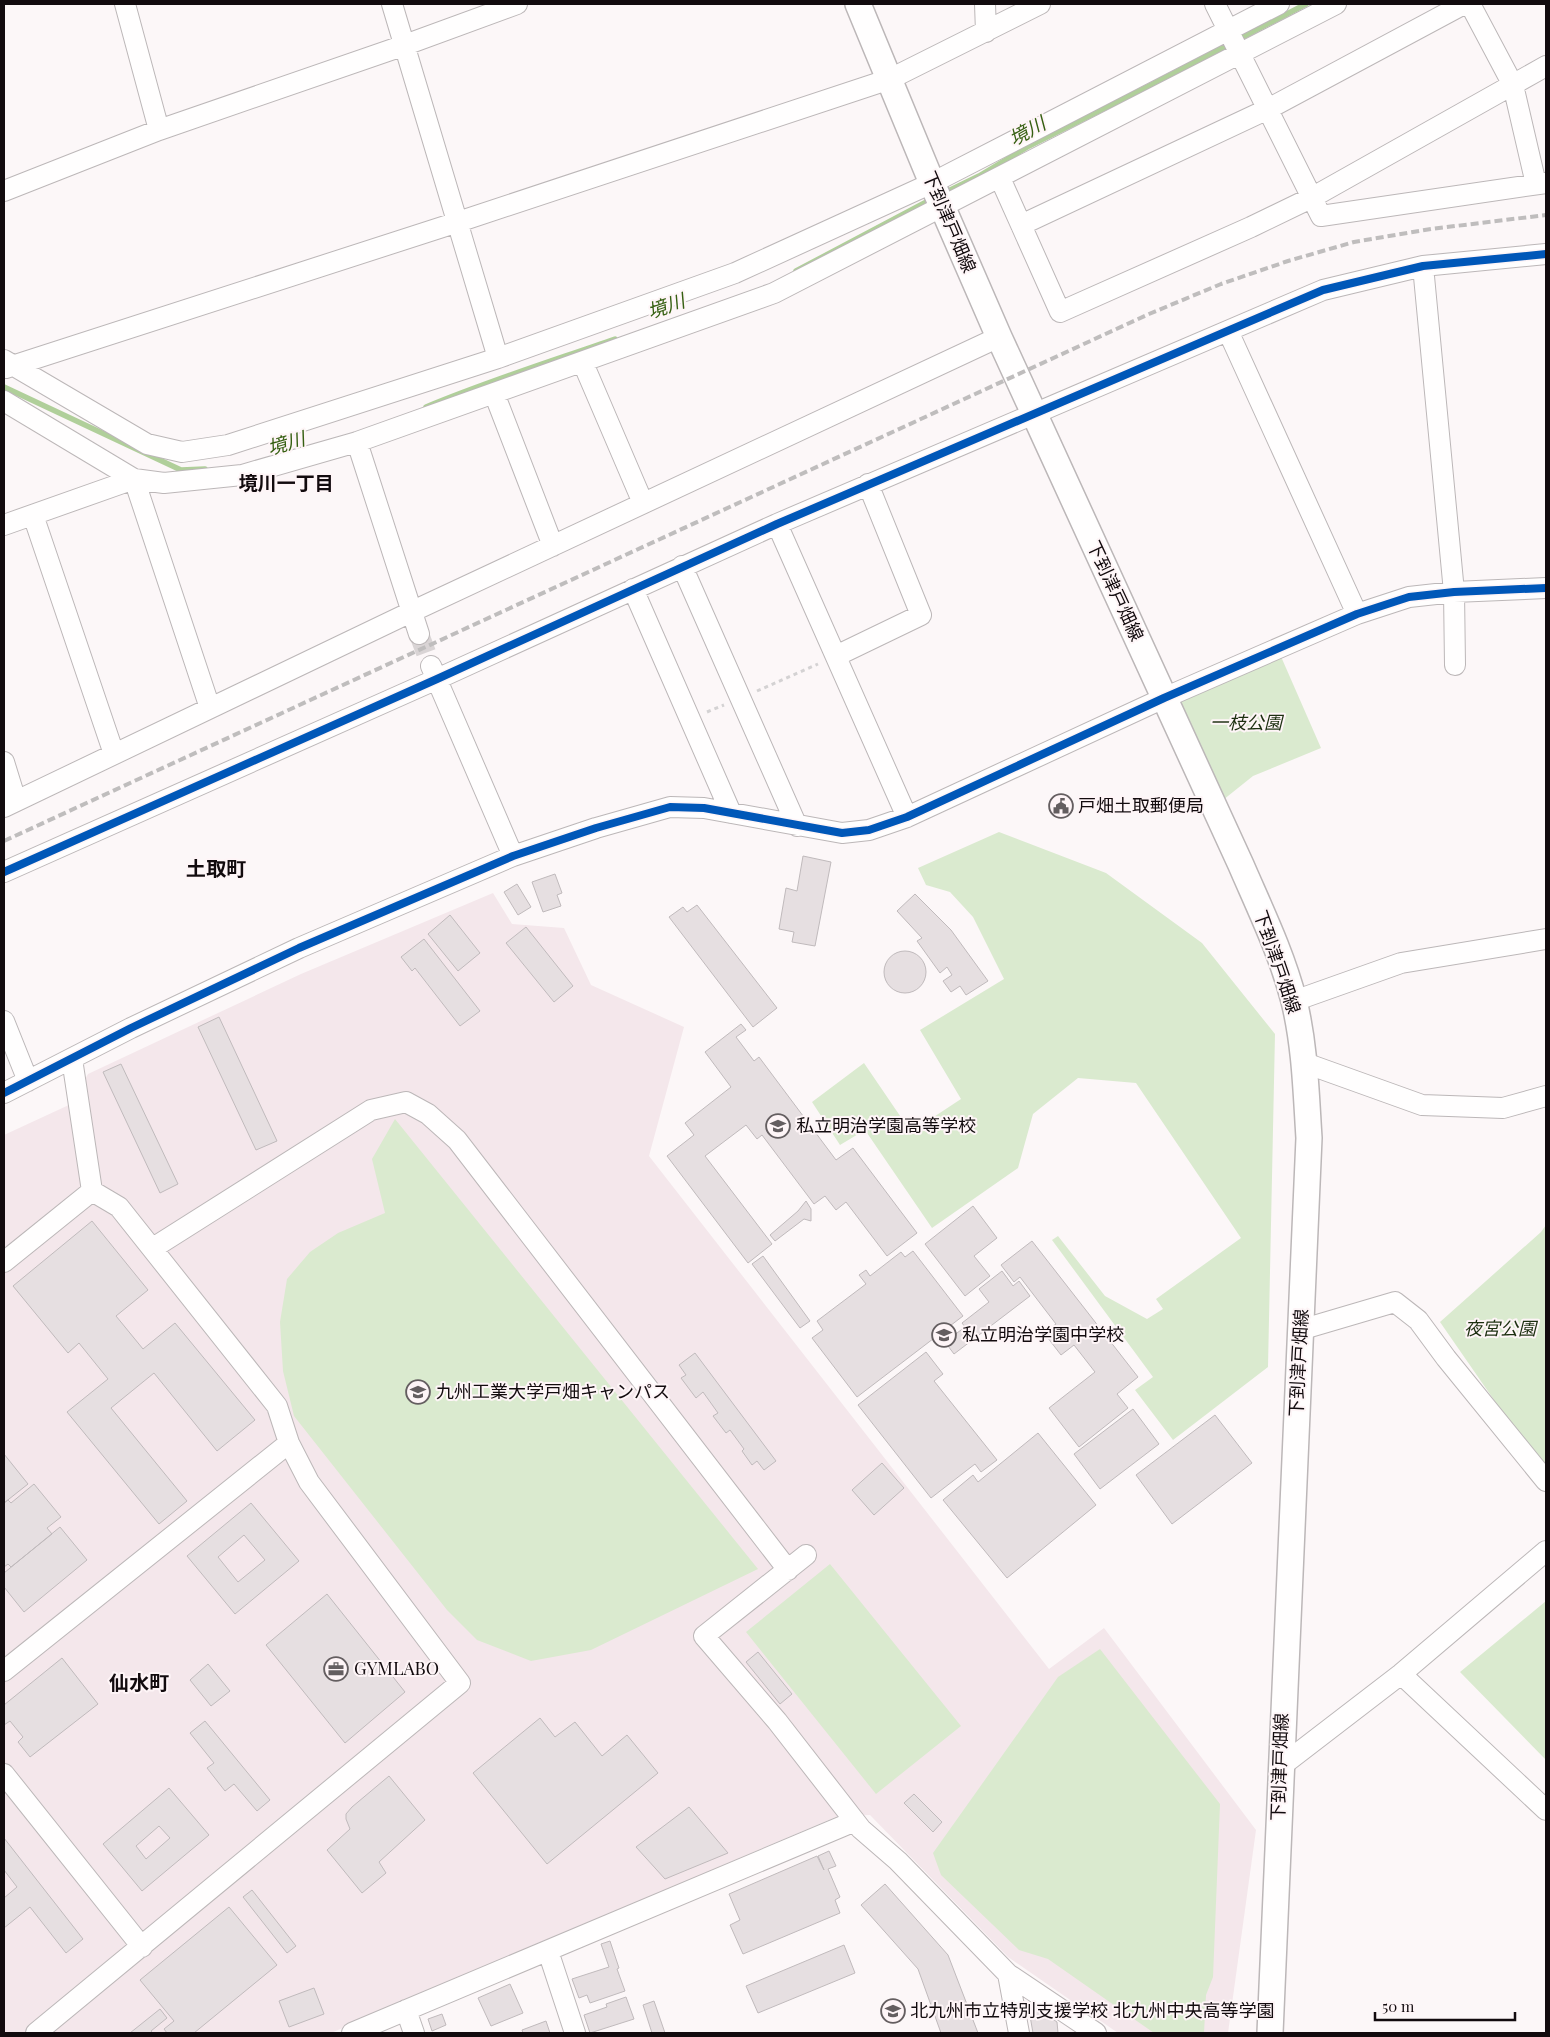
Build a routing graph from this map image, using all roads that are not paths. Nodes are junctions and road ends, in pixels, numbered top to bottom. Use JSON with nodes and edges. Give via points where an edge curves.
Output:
{"nodes":[{"id":1,"x":125,"y":4,"type":"edge"},
{"id":2,"x":392,"y":4,"type":"edge"},
{"id":3,"x":517,"y":4,"type":"edge"},
{"id":4,"x":858,"y":4,"type":"edge"},
{"id":5,"x":985,"y":4,"type":"edge"},
{"id":6,"x":1040,"y":4,"type":"edge"},
{"id":7,"x":1215,"y":4,"type":"edge"},
{"id":8,"x":1279,"y":4,"type":"edge"},
{"id":9,"x":1336,"y":4,"type":"edge"},
{"id":10,"x":1464,"y":4,"type":"edge"},
{"id":11,"x":1470,"y":4,"type":"edge"},
{"id":12,"x":1228,"y":29,"type":"junction"},
{"id":13,"x":986,"y":32,"type":"junction"},
{"id":14,"x":405,"y":45,"type":"junction"},
{"id":15,"x":1240,"y":53,"type":"junction"},
{"id":16,"x":1546,"y":66,"type":"edge"},
{"id":17,"x":890,"y":79,"type":"junction"},
{"id":18,"x":1513,"y":85,"type":"junction"},
{"id":19,"x":1268,"y":109,"type":"junction"},
{"id":20,"x":159,"y":130,"type":"junction"},
{"id":21,"x":1000,"y":178,"type":"junction"},
{"id":22,"x":932,"y":183,"type":"junction"},
{"id":23,"x":1541,"y":184,"type":"edge"},
{"id":24,"x":4,"y":191,"type":"edge"},
{"id":25,"x":1313,"y":197,"type":"junction"},
{"id":26,"x":943,"y":207,"type":"junction"},
{"id":27,"x":458,"y":222,"type":"junction"},
{"id":28,"x":1021,"y":225,"type":"junction"},
{"id":29,"x":1546,"y":254,"type":"edge"},
{"id":30,"x":1423,"y":266,"type":"junction"},
{"id":31,"x":1228,"y":330,"type":"junction"},
{"id":32,"x":999,"y":336,"type":"junction"},
{"id":33,"x":498,"y":358,"type":"junction"},
{"id":34,"x":583,"y":363,"type":"junction"},
{"id":35,"x":7,"y":365,"type":"edge"},
{"id":36,"x":494,"y":393,"type":"junction"},
{"id":37,"x":4,"y":401,"type":"edge"},
{"id":38,"x":1035,"y":415,"type":"junction"},
{"id":39,"x":357,"y":442,"type":"junction"},
{"id":40,"x":134,"y":479,"type":"junction"},
{"id":41,"x":868,"y":484,"type":"junction"},
{"id":42,"x":643,"y":503,"type":"junction"},
{"id":43,"x":33,"y":516,"type":"junction"},
{"id":44,"x":777,"y":524,"type":"junction"},
{"id":45,"x":4,"y":525,"type":"edge"},
{"id":46,"x":553,"y":546,"type":"junction"},
{"id":47,"x":682,"y":566,"type":"junction"},
{"id":48,"x":1546,"y":588,"type":"edge"},
{"id":49,"x":633,"y":589,"type":"junction"},
{"id":50,"x":1454,"y":592,"type":"junction"},
{"id":51,"x":411,"y":612,"type":"junction"},
{"id":52,"x":1357,"y":614,"type":"junction"},
{"id":53,"x":419,"y":634,"type":"tunnel mouth"},
{"id":54,"x":836,"y":656,"type":"junction"},
{"id":55,"x":1455,"y":665,"type":"dead end"},
{"id":56,"x":434,"y":672,"type":"junction"},
{"id":57,"x":1164,"y":698,"type":"junction"},
{"id":58,"x":210,"y":708,"type":"junction"},
{"id":59,"x":114,"y":754,"type":"junction"},
{"id":60,"x":4,"y":762,"type":"edge"},
{"id":61,"x":10,"y":804,"type":"edge"},
{"id":62,"x":731,"y":813,"type":"junction"},
{"id":63,"x":907,"y":817,"type":"junction"},
{"id":64,"x":796,"y":826,"type":"junction"},
{"id":65,"x":513,"y":856,"type":"junction"},
{"id":66,"x":4,"y":872,"type":"edge"},
{"id":67,"x":1546,"y":939,"type":"edge"},
{"id":68,"x":1294,"y":1000,"type":"junction"},
{"id":69,"x":4,"y":1021,"type":"edge"},
{"id":70,"x":72,"y":1059,"type":"junction"},
{"id":71,"x":1305,"y":1063,"type":"junction"},
{"id":72,"x":28,"y":1081,"type":"junction"},
{"id":73,"x":4,"y":1093,"type":"edge"},
{"id":74,"x":1546,"y":1096,"type":"edge"},
{"id":75,"x":92,"y":1191,"type":"junction"},
{"id":76,"x":153,"y":1248,"type":"junction"},
{"id":77,"x":4,"y":1262,"type":"edge"},
{"id":78,"x":1300,"y":1330,"type":"junction"},
{"id":79,"x":289,"y":1443,"type":"junction"},
{"id":80,"x":1546,"y":1481,"type":"edge"},
{"id":81,"x":1546,"y":1552,"type":"edge"},
{"id":82,"x":806,"y":1554,"type":"dead end"},
{"id":83,"x":788,"y":1570,"type":"junction"},
{"id":84,"x":4,"y":1671,"type":"edge"},
{"id":85,"x":1401,"y":1674,"type":"junction"},
{"id":86,"x":1280,"y":1767,"type":"junction"},
{"id":87,"x":4,"y":1774,"type":"edge"},
{"id":88,"x":1546,"y":1810,"type":"edge"},
{"id":89,"x":855,"y":1821,"type":"junction"},
{"id":90,"x":142,"y":1947,"type":"junction"},
{"id":91,"x":548,"y":1951,"type":"junction"},
{"id":92,"x":1008,"y":1974,"type":"junction"},
{"id":93,"x":406,"y":2010,"type":"junction"},
{"id":94,"x":36,"y":2033,"type":"edge"},
{"id":95,"x":352,"y":2033,"type":"edge"},
{"id":96,"x":414,"y":2033,"type":"edge"},
{"id":97,"x":575,"y":2033,"type":"edge"},
{"id":98,"x":1019,"y":2033,"type":"edge"},
{"id":99,"x":1096,"y":2033,"type":"edge"},
{"id":100,"x":1270,"y":2033,"type":"edge"}],
"edges":[{"from":1,"to":20,"type":"street"},
{"from":2,"to":14,"type":"street"},
{"from":3,"to":14,"type":"street"},
{"from":4,"to":17,"type":"main road","name":"下到津戸畑線"},
{"from":5,"to":13,"type":"street"},
{"from":6,"to":13,"type":"street"},
{"from":7,"to":12,"type":"street"},
{"from":8,"to":12,"type":"street"},
{"from":9,"to":15,"type":"street"},
{"from":10,"to":19,"type":"street"},
{"from":11,"to":18,"type":"street"},
{"from":12,"to":15,"type":"street"},
{"from":12,"to":22,"type":"street"},
{"from":13,"to":17,"type":"street"},
{"from":14,"to":20,"type":"street"},
{"from":14,"to":27,"type":"street"},
{"from":15,"to":19,"type":"street"},
{"from":15,"to":21,"type":"street"},
{"from":16,"to":18,"type":"street"},
{"from":17,"to":22,"type":"main road","name":"下到津戸畑線"},
{"from":17,"to":27,"type":"street"},
{"from":18,"to":23,"type":"street"},
{"from":18,"to":25,"type":"street"},
{"from":19,"to":25,"type":"street"},
{"from":19,"to":28,"type":"street"},
{"from":20,"to":24,"type":"street"},
{"from":21,"to":26,"type":"street"},
{"from":21,"to":28,"type":"street"},
{"from":22,"to":26,"type":"main road","name":"下到津戸畑線"},
{"from":22,"to":33,"type":"street","via":[[735,273]]},
{"from":23,"to":25,"type":"street","via":[[1321,216]]},
{"from":25,"to":28,"type":"street","via":[[1251,228],[1060,312]]},
{"from":26,"to":32,"type":"main road","name":"下到津戸畑線"},
{"from":26,"to":34,"type":"street","via":[[774,293]]},
{"from":27,"to":33,"type":"street"},
{"from":27,"to":35,"type":"street"},
{"from":29,"to":30,"type":"street"},
{"from":30,"to":31,"type":"street","via":[[1323,290]]},
{"from":30,"to":50,"type":"street"},
{"from":31,"to":38,"type":"street"},
{"from":31,"to":52,"type":"street"},
{"from":32,"to":38,"type":"main road","name":"下到津戸畑線"},
{"from":32,"to":42,"type":"street"},
{"from":33,"to":35,"type":"street","via":[[228,445],[182,452],[147,444]]},
{"from":34,"to":36,"type":"street"},
{"from":34,"to":42,"type":"street"},
{"from":36,"to":39,"type":"street"},
{"from":36,"to":46,"type":"street"},
{"from":37,"to":40,"type":"street"},
{"from":38,"to":41,"type":"street"},
{"from":38,"to":57,"type":"main road","name":"下到津戸畑線"},
{"from":39,"to":40,"type":"street","via":[[242,476],[164,483]]},
{"from":39,"to":51,"type":"street"},
{"from":40,"to":43,"type":"street"},
{"from":40,"to":58,"type":"street"},
{"from":41,"to":44,"type":"street"},
{"from":41,"to":54,"type":"street","via":[[921,614]]},
{"from":42,"to":46,"type":"street"},
{"from":43,"to":45,"type":"street"},
{"from":43,"to":59,"type":"street"},
{"from":44,"to":47,"type":"street"},
{"from":44,"to":54,"type":"street"},
{"from":46,"to":51,"type":"street"},
{"from":47,"to":49,"type":"street"},
{"from":47,"to":64,"type":"street"},
{"from":48,"to":50,"type":"street"},
{"from":49,"to":56,"type":"street"},
{"from":49,"to":62,"type":"street"},
{"from":50,"to":52,"type":"street","via":[[1409,597]]},
{"from":50,"to":55,"type":"street"},
{"from":51,"to":53,"type":"street"},
{"from":51,"to":58,"type":"street"},
{"from":52,"to":57,"type":"street"},
{"from":54,"to":63,"type":"street"},
{"from":56,"to":65,"type":"street"},
{"from":56,"to":66,"type":"street"},
{"from":57,"to":63,"type":"street"},
{"from":57,"to":68,"type":"main road","name":"下到津戸畑線","via":[[1264,917]]},
{"from":58,"to":59,"type":"street"},
{"from":59,"to":61,"type":"street"},
{"from":60,"to":61,"type":"street"},
{"from":62,"to":64,"type":"street"},
{"from":62,"to":65,"type":"street","via":[[704,808],[670,808],[596,828]]},
{"from":63,"to":64,"type":"street","via":[[869,830],[842,833]]},
{"from":65,"to":70,"type":"street","via":[[299,948]]},
{"from":67,"to":68,"type":"street","via":[[1402,963]]},
{"from":68,"to":71,"type":"main road","name":"下到津戸畑線"},
{"from":69,"to":72,"type":"street"},
{"from":70,"to":72,"type":"street"},
{"from":70,"to":75,"type":"street"},
{"from":71,"to":74,"type":"street","via":[[1422,1105],[1503,1108]]},
{"from":71,"to":78,"type":"main road","name":"下到津戸畑線","via":[[1309,1138]]},
{"from":72,"to":73,"type":"street"},
{"from":75,"to":76,"type":"street","via":[[119,1207]]},
{"from":75,"to":77,"type":"street"},
{"from":76,"to":79,"type":"street","via":[[277,1406]]},
{"from":76,"to":83,"type":"street","via":[[363,1114],[406,1102],[428,1114],[456,1140]]},
{"from":78,"to":80,"type":"street","via":[[1395,1302],[1418,1320]]},
{"from":78,"to":86,"type":"main road","name":"下到津戸畑線"},
{"from":79,"to":84,"type":"street"},
{"from":79,"to":90,"type":"street","via":[[308,1482],[460,1683]]},
{"from":81,"to":85,"type":"street"},
{"from":82,"to":83,"type":"street"},
{"from":83,"to":89,"type":"street","via":[[704,1636],[778,1721]]},
{"from":85,"to":86,"type":"street"},
{"from":85,"to":88,"type":"street"},
{"from":86,"to":100,"type":"main road","name":"下到津戸畑線"},
{"from":87,"to":90,"type":"street"},
{"from":89,"to":91,"type":"street"},
{"from":89,"to":92,"type":"street"},
{"from":90,"to":94,"type":"street"},
{"from":91,"to":93,"type":"street"},
{"from":91,"to":97,"type":"street"},
{"from":92,"to":98,"type":"street"},
{"from":92,"to":99,"type":"street"},
{"from":93,"to":95,"type":"street"},
{"from":93,"to":96,"type":"street"}]}
